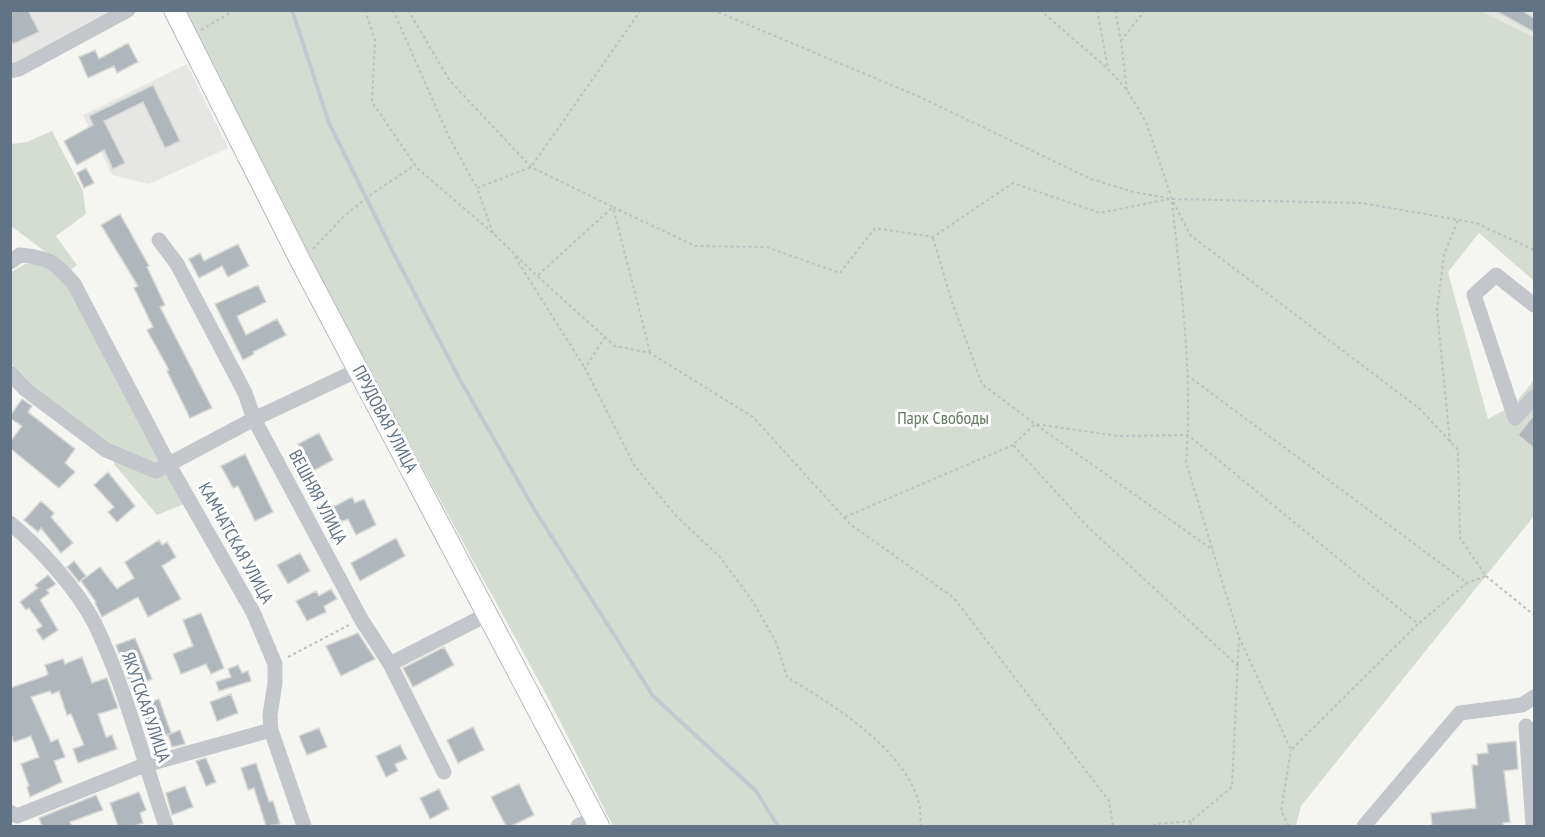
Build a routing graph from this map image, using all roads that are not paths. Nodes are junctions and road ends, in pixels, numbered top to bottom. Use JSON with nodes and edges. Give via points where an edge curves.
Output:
{"nodes":[{"id":1,"x":128,"y":10,"type":"edge"},
{"id":2,"x":174,"y":10,"type":"edge"},
{"id":3,"x":10,"y":71,"type":"edge"},
{"id":4,"x":159,"y":240,"type":"dead end"},
{"id":5,"x":10,"y":262,"type":"edge"},
{"id":6,"x":1534,"y":305,"type":"edge"},
{"id":7,"x":358,"y":370,"type":"junction"},
{"id":8,"x":10,"y":373,"type":"edge"},
{"id":9,"x":1534,"y":397,"type":"edge"},
{"id":10,"x":254,"y":419,"type":"junction"},
{"id":11,"x":169,"y":465,"type":"junction"},
{"id":12,"x":10,"y":523,"type":"edge"},
{"id":13,"x":488,"y":614,"type":"junction"},
{"id":14,"x":390,"y":664,"type":"junction"},
{"id":15,"x":1534,"y":697,"type":"edge"},
{"id":16,"x":1526,"y":726,"type":"dead end"},
{"id":17,"x":271,"y":730,"type":"junction"},
{"id":18,"x":145,"y":765,"type":"junction"},
{"id":19,"x":444,"y":772,"type":"dead end"},
{"id":20,"x":15,"y":815,"type":"edge"},
{"id":21,"x":590,"y":824,"type":"edge"},
{"id":22,"x":166,"y":826,"type":"edge"},
{"id":23,"x":304,"y":826,"type":"edge"},
{"id":24,"x":1364,"y":826,"type":"edge"},
{"id":25,"x":1533,"y":826,"type":"edge"}],
"edges":[{"from":1,"to":3,"type":"street"},
{"from":2,"to":7,"type":"main road","name":"ПРУДОВАЯ УЛИЦА"},
{"from":4,"to":10,"type":"street","name":"ВЕШНЯЯ УЛИЦА","via":[[177,264]]},
{"from":5,"to":11,"type":"street","name":"КАМЧАТСКАЯ УЛИЦА","via":[[21,255],[43,257],[58,266],[74,284]]},
{"from":6,"to":9,"type":"street","via":[[1496,275],[1474,295],[1515,418]]},
{"from":7,"to":10,"type":"street"},
{"from":7,"to":13,"type":"main road","name":"ПРУДОВАЯ УЛИЦА"},
{"from":8,"to":11,"type":"street","via":[[25,389],[106,450],[156,471]]},
{"from":10,"to":11,"type":"street"},
{"from":10,"to":14,"type":"street","name":"ВЕШНЯЯ УЛИЦА","via":[[361,619]]},
{"from":11,"to":17,"type":"street","name":"КАМЧАТСКАЯ УЛИЦА","via":[[253,612],[275,664]]},
{"from":12,"to":18,"type":"street","name":"ЯКУТСКАЯ УЛИЦА","via":[[62,575],[94,622],[125,695]]},
{"from":13,"to":14,"type":"street"},
{"from":13,"to":21,"type":"main road","name":"ПРУДОВАЯ УЛИЦА"},
{"from":14,"to":19,"type":"street","name":"ВЕШНЯЯ УЛИЦА"},
{"from":15,"to":24,"type":"street","via":[[1522,705],[1460,713]]},
{"from":16,"to":25,"type":"street"},
{"from":17,"to":18,"type":"street"},
{"from":17,"to":23,"type":"street","name":"КАМЧАТСКАЯ УЛИЦА"},
{"from":18,"to":20,"type":"street"},
{"from":18,"to":22,"type":"street","name":"ЯКУТСКАЯ УЛИЦА"}]}
